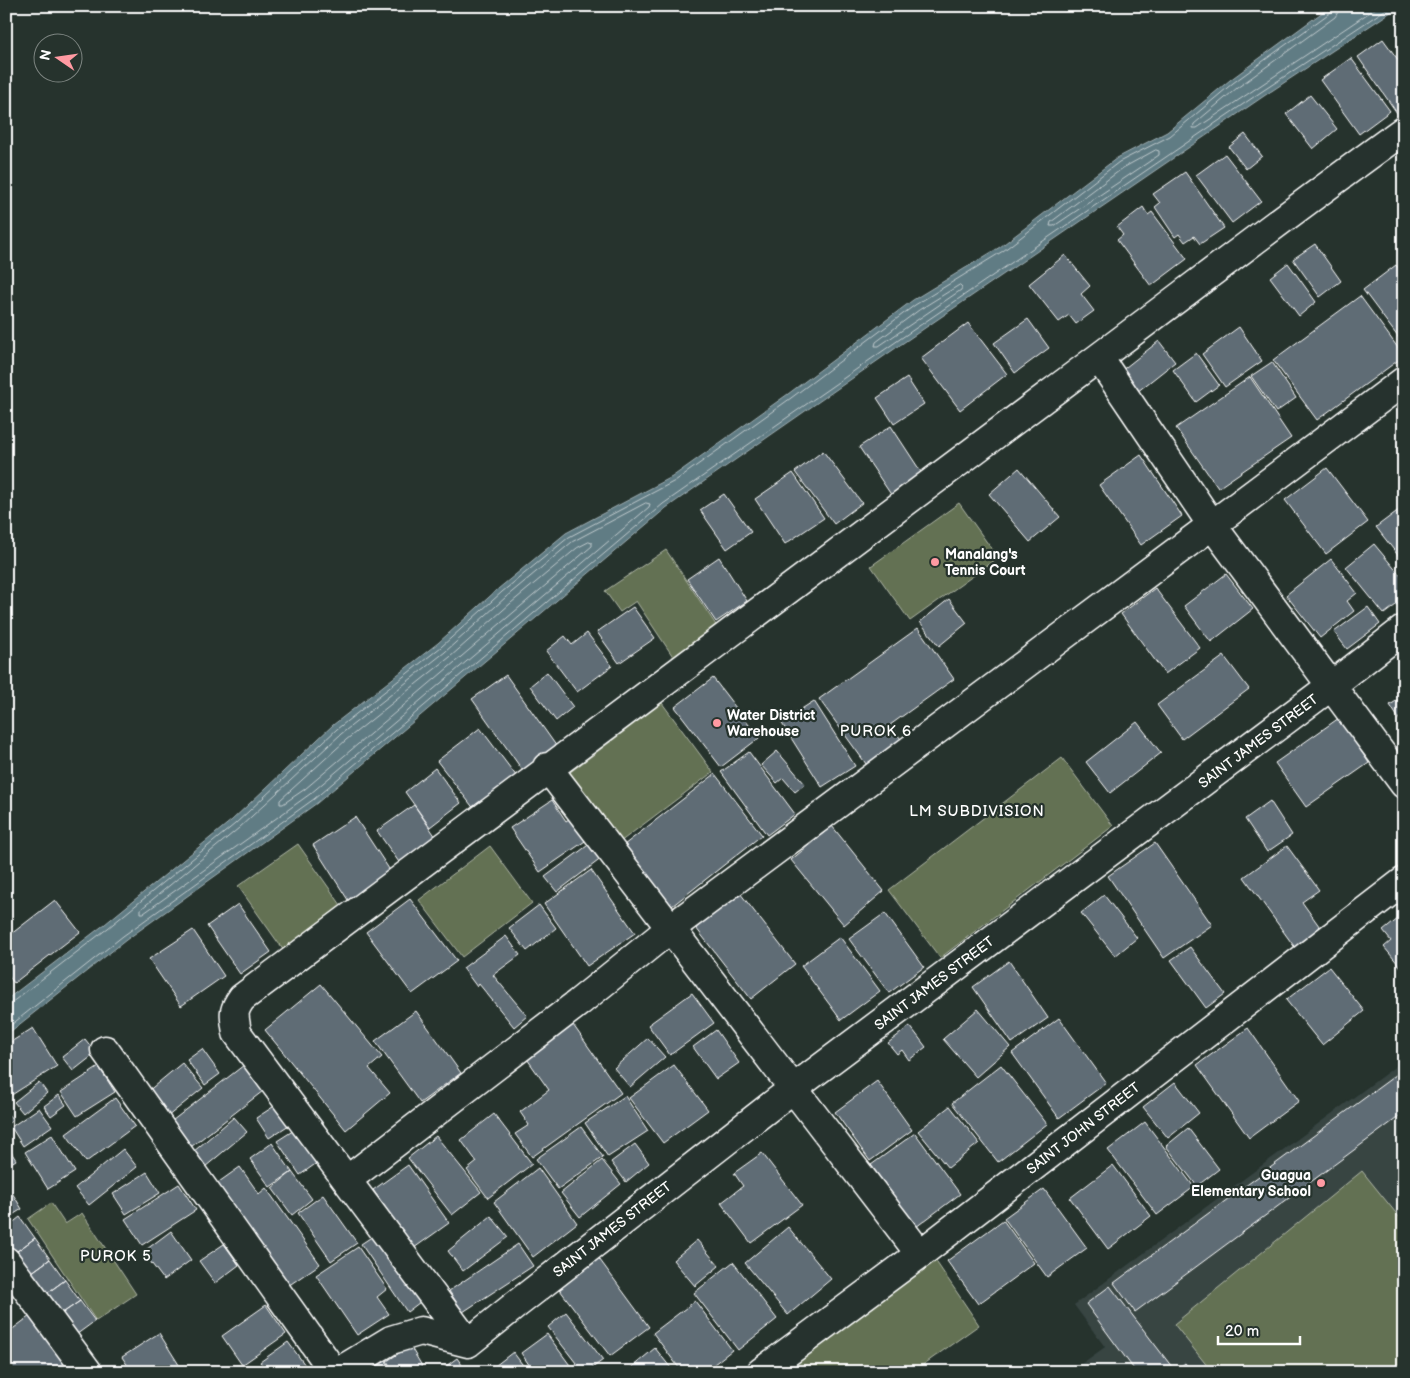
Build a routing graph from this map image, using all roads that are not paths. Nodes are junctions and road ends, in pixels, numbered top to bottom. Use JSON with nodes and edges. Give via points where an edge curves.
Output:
{"nodes":[{"id":1,"x":1404,"y":130,"type":"edge"},
{"id":2,"x":1099,"y":358,"type":"junction"},
{"id":3,"x":1404,"y":381,"type":"edge"},
{"id":4,"x":1212,"y":525,"type":"junction"},
{"id":5,"x":1404,"y":629,"type":"edge"},
{"id":6,"x":1331,"y":686,"type":"junction"},
{"id":7,"x":547,"y":767,"type":"junction"},
{"id":8,"x":1404,"y":784,"type":"edge"},
{"id":9,"x":1404,"y":881,"type":"edge"},
{"id":10,"x":671,"y":928,"type":"junction"},
{"id":11,"x":105,"y":1050,"type":"dead end"},
{"id":12,"x":794,"y":1088,"type":"junction"},
{"id":13,"x":347,"y":1180,"type":"junction"},
{"id":14,"x":920,"y":1254,"type":"junction"},
{"id":15,"x":6,"y":1262,"type":"edge"},
{"id":16,"x":468,"y":1343,"type":"junction"},
{"id":17,"x":88,"y":1372,"type":"edge"},
{"id":18,"x":334,"y":1372,"type":"edge"},
{"id":19,"x":338,"y":1372,"type":"edge"},
{"id":20,"x":761,"y":1372,"type":"edge"}],
"edges":[{"from":1,"to":2,"type":"street"},
{"from":2,"to":4,"type":"street"},
{"from":2,"to":7,"type":"street"},
{"from":3,"to":4,"type":"street"},
{"from":4,"to":6,"type":"street"},
{"from":4,"to":10,"type":"street"},
{"from":5,"to":6,"type":"street","name":"SAINT JAMES STREET"},
{"from":6,"to":8,"type":"street"},
{"from":6,"to":12,"type":"street","name":"SAINT JAMES STREET"},
{"from":7,"to":10,"type":"street"},
{"from":7,"to":13,"type":"street","via":[[242,998],[236,1006],[237,1032]]},
{"from":9,"to":14,"type":"street","name":"SAINT JOHN STREET"},
{"from":10,"to":12,"type":"street"},
{"from":10,"to":13,"type":"street"},
{"from":11,"to":18,"type":"street"},
{"from":12,"to":14,"type":"street"},
{"from":12,"to":16,"type":"street","name":"SAINT JAMES STREET"},
{"from":13,"to":16,"type":"street"},
{"from":14,"to":20,"type":"street","name":"SAINT JOHN STREET"},
{"from":15,"to":17,"type":"street"},
{"from":16,"to":19,"type":"street","via":[[420,1331],[391,1340]]}]}
